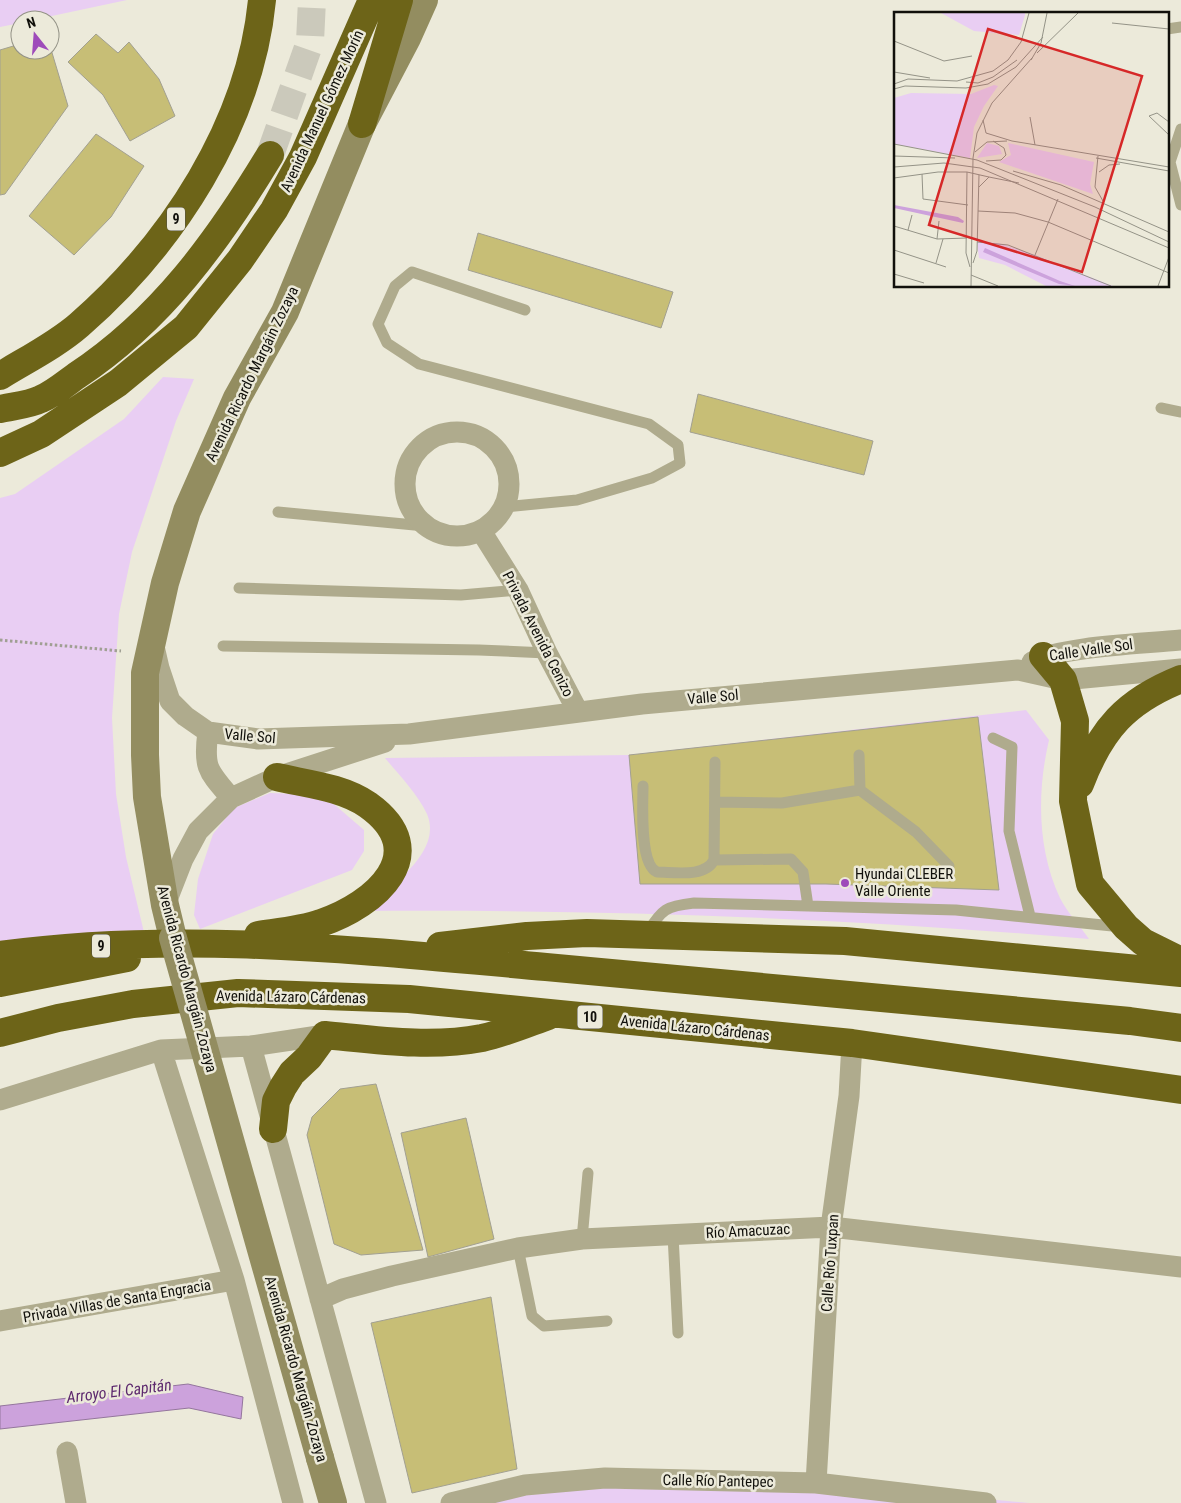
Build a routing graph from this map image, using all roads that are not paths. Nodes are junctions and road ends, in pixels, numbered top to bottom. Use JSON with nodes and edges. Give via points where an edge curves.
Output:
{"nodes":[{"id":1,"x":262,"y":0,"type":"edge"},
{"id":2,"x":372,"y":0,"type":"edge"},
{"id":3,"x":399,"y":0,"type":"edge"},
{"id":4,"x":424,"y":0,"type":"edge"},
{"id":5,"x":1181,"y":27,"type":"edge"},
{"id":6,"x":1168,"y":29,"type":"edge"},
{"id":7,"x":362,"y":124,"type":"junction"},
{"id":8,"x":1181,"y":129,"type":"edge"},
{"id":9,"x":270,"y":154,"type":"tunnel mouth"},
{"id":10,"x":1181,"y":205,"type":"edge"},
{"id":11,"x":525,"y":310,"type":"dead end"},
{"id":12,"x":0,"y":376,"type":"edge"},
{"id":13,"x":1161,"y":408,"type":"dead end"},
{"id":14,"x":0,"y":409,"type":"edge"},
{"id":15,"x":1181,"y":412,"type":"edge"},
{"id":16,"x":0,"y":453,"type":"edge"},
{"id":17,"x":504,"y":507,"type":"junction"},
{"id":18,"x":278,"y":512,"type":"dead end"},
{"id":19,"x":425,"y":526,"type":"junction"},
{"id":20,"x":481,"y":531,"type":"junction"},
{"id":21,"x":239,"y":588,"type":"dead end"},
{"id":22,"x":518,"y":590,"type":"junction"},
{"id":23,"x":1181,"y":640,"type":"edge"},
{"id":24,"x":150,"y":645,"type":"junction"},
{"id":25,"x":223,"y":646,"type":"dead end"},
{"id":26,"x":547,"y":653,"type":"junction"},
{"id":27,"x":1043,"y":656,"type":"junction"},
{"id":28,"x":1181,"y":669,"type":"edge"},
{"id":29,"x":1018,"y":670,"type":"junction"},
{"id":30,"x":1181,"y":679,"type":"edge"},
{"id":31,"x":1063,"y":680,"type":"junction"},
{"id":32,"x":578,"y":712,"type":"junction"},
{"id":33,"x":208,"y":732,"type":"junction"},
{"id":34,"x":409,"y":734,"type":"junction"},
{"id":35,"x":993,"y":738,"type":"dead end"},
{"id":36,"x":859,"y":755,"type":"dead end"},
{"id":37,"x":716,"y":762,"type":"dead end"},
{"id":38,"x":277,"y":778,"type":"junction"},
{"id":39,"x":643,"y":786,"type":"dead end"},
{"id":40,"x":860,"y":790,"type":"junction"},
{"id":41,"x":231,"y":798,"type":"junction"},
{"id":42,"x":1073,"y":801,"type":"junction"},
{"id":43,"x":714,"y":802,"type":"junction"},
{"id":44,"x":714,"y":860,"type":"junction"},
{"id":45,"x":949,"y":866,"type":"dead end"},
{"id":46,"x":165,"y":905,"type":"junction"},
{"id":47,"x":808,"y":906,"type":"junction"},
{"id":48,"x":1030,"y":916,"type":"junction"},
{"id":49,"x":1126,"y":927,"type":"junction"},
{"id":50,"x":646,"y":934,"type":"junction"},
{"id":51,"x":201,"y":942,"type":"junction"},
{"id":52,"x":0,"y":955,"type":"edge"},
{"id":53,"x":408,"y":955,"type":"junction"},
{"id":54,"x":1181,"y":961,"type":"edge"},
{"id":55,"x":1181,"y":973,"type":"edge"},
{"id":56,"x":0,"y":983,"type":"edge"},
{"id":57,"x":554,"y":1014,"type":"junction"},
{"id":58,"x":1181,"y":1028,"type":"edge"},
{"id":59,"x":0,"y":1033,"type":"edge"},
{"id":60,"x":325,"y":1036,"type":"junction"},
{"id":61,"x":852,"y":1043,"type":"junction"},
{"id":62,"x":251,"y":1046,"type":"junction"},
{"id":63,"x":161,"y":1050,"type":"junction"},
{"id":64,"x":1181,"y":1090,"type":"edge"},
{"id":65,"x":0,"y":1100,"type":"edge"},
{"id":66,"x":273,"y":1129,"type":"junction"},
{"id":67,"x":588,"y":1173,"type":"dead end"},
{"id":68,"x":831,"y":1227,"type":"junction"},
{"id":69,"x":673,"y":1235,"type":"junction"},
{"id":70,"x":582,"y":1239,"type":"junction"},
{"id":71,"x":518,"y":1248,"type":"junction"},
{"id":72,"x":1181,"y":1267,"type":"edge"},
{"id":73,"x":234,"y":1280,"type":"junction"},
{"id":74,"x":320,"y":1299,"type":"junction"},
{"id":75,"x":607,"y":1320,"type":"dead end"},
{"id":76,"x":0,"y":1321,"type":"edge"},
{"id":77,"x":678,"y":1333,"type":"dead end"},
{"id":78,"x":67,"y":1452,"type":"dead end"},
{"id":79,"x":816,"y":1483,"type":"junction"},
{"id":80,"x":76,"y":1503,"type":"edge"},
{"id":81,"x":293,"y":1503,"type":"edge"},
{"id":82,"x":333,"y":1503,"type":"edge"},
{"id":83,"x":376,"y":1503,"type":"edge"},
{"id":84,"x":451,"y":1503,"type":"edge"},
{"id":85,"x":986,"y":1503,"type":"edge"}],
"edges":[{"from":1,"to":12,"type":"highway","number":"9","via":[[260,22],[241,94],[206,172],[166,234],[122,284],[78,326]]},
{"from":2,"to":16,"type":"highway","name":"Avenida Manuel Gómez Morín","via":[[303,157],[274,210],[240,260],[186,327],[118,383],[40,434]]},
{"from":3,"to":7,"type":"highway"},
{"from":4,"to":7,"type":"street","name":"Avenida Ricardo Margáin Zozaya"},
{"from":5,"to":6,"type":"lane"},
{"from":7,"to":24,"type":"street","name":"Avenida Ricardo Margáin Zozaya","via":[[285,312],[237,398],[188,511]]},
{"from":8,"to":10,"type":"lane","via":[[1170,162]]},
{"from":9,"to":14,"type":"highway","via":[[237,210],[207,252],[175,291],[137,329],[92,366],[40,400]]},
{"from":11,"to":17,"type":"lane","via":[[412,272],[395,286],[378,324],[387,343],[419,364],[650,424],[678,444],[680,463],[652,478],[577,500]]},
{"from":13,"to":15,"type":"lane"},
{"from":17,"to":19,"type":"street","via":[[509,490],[508,474],[492,445],[478,436],[461,432],[444,434],[429,440],[416,451],[404,482],[406,499]]},
{"from":17,"to":20,"type":"street"},
{"from":18,"to":19,"type":"lane"},
{"from":19,"to":20,"type":"street","via":[[453,536]]},
{"from":20,"to":22,"type":"street","name":"Privada Avenida Cenizo"},
{"from":21,"to":22,"type":"lane","via":[[461,595]]},
{"from":22,"to":26,"type":"street","name":"Privada Avenida Cenizo"},
{"from":23,"to":27,"type":"street","name":"Calle Valle Sol"},
{"from":24,"to":33,"type":"street","name":"Valle Sol","via":[[170,702]]},
{"from":24,"to":46,"type":"street","name":"Avenida Ricardo Margáin Zozaya","via":[[145,673],[147,797]]},
{"from":25,"to":26,"type":"lane"},
{"from":26,"to":32,"type":"street","name":"Privada Avenida Cenizo"},
{"from":27,"to":29,"type":"street","name":"Calle Valle Sol"},
{"from":27,"to":31,"type":"highway"},
{"from":28,"to":31,"type":"street","name":"Calle Valle Sol"},
{"from":29,"to":31,"type":"street","name":"Calle Valle Sol"},
{"from":29,"to":32,"type":"street","name":"Valle Sol"},
{"from":30,"to":42,"type":"highway","via":[[1143,696],[1114,722],[1091,754]]},
{"from":31,"to":42,"type":"highway","via":[[1075,721]]},
{"from":32,"to":34,"type":"street","name":"Valle Sol"},
{"from":33,"to":34,"type":"street","name":"Valle Sol","via":[[258,739]]},
{"from":33,"to":41,"type":"street","via":[[206,760],[209,772]]},
{"from":34,"to":38,"type":"street","name":"Valle Sol"},
{"from":35,"to":48,"type":"lane","via":[[1012,747],[1009,831]]},
{"from":36,"to":40,"type":"lane"},
{"from":37,"to":43,"type":"lane"},
{"from":38,"to":41,"type":"street","name":"Valle Sol"},
{"from":38,"to":51,"type":"highway","via":[[334,789],[368,805],[388,824],[398,848],[393,873],[374,894],[320,924]]},
{"from":39,"to":44,"type":"lane","via":[[646,858],[652,870],[704,871]]},
{"from":40,"to":43,"type":"lane","via":[[782,803]]},
{"from":40,"to":45,"type":"lane","via":[[916,832]]},
{"from":41,"to":46,"type":"street","name":"Valle Sol","via":[[198,831]]},
{"from":42,"to":49,"type":"highway","via":[[1090,884]]},
{"from":43,"to":44,"type":"lane"},
{"from":44,"to":47,"type":"lane","via":[[791,859],[803,872]]},
{"from":46,"to":82,"type":"street","name":"Avenida Ricardo Margáin Zozaya","bridge":true},
{"from":47,"to":48,"type":"lane","via":[[956,910]]},
{"from":47,"to":50,"type":"lane","via":[[675,905],[663,910]]},
{"from":48,"to":49,"type":"lane"},
{"from":49,"to":54,"type":"highway","via":[[1143,942]]},
{"from":50,"to":53,"type":"highway","via":[[528,936],[442,946]]},
{"from":50,"to":55,"type":"highway","via":[[845,941]]},
{"from":51,"to":52,"type":"highway","number":"9","via":[[119,944]]},
{"from":51,"to":53,"type":"highway"},
{"from":51,"to":56,"type":"highway"},
{"from":53,"to":58,"type":"highway","via":[[1130,1020]]},
{"from":57,"to":59,"type":"highway","name":"Avenida Lázaro Cárdenas","number":"10","via":[[408,999],[238,993],[133,1004]]},
{"from":57,"to":60,"type":"highway","via":[[500,1034],[450,1042],[425,1044]]},
{"from":57,"to":61,"type":"highway","name":"Avenida Lázaro Cárdenas","number":"10"},
{"from":60,"to":62,"type":"street"},
{"from":60,"to":66,"type":"highway","via":[[283,1087],[276,1101]]},
{"from":61,"to":64,"type":"highway","name":"Avenida Lázaro Cárdenas","number":"10"},
{"from":61,"to":68,"type":"street","name":"Calle Río Tuxpan","via":[[849,1096]]},
{"from":62,"to":63,"type":"street"},
{"from":62,"to":66,"type":"street"},
{"from":63,"to":65,"type":"street"},
{"from":63,"to":73,"type":"street"},
{"from":66,"to":74,"type":"street"},
{"from":67,"to":70,"type":"lane"},
{"from":68,"to":69,"type":"street","name":"Río Amacuzac"},
{"from":68,"to":72,"type":"street","name":"Río Amacuzac"},
{"from":68,"to":79,"type":"street","name":"Calle Río Tuxpan"},
{"from":69,"to":70,"type":"street","name":"Río Amacuzac"},
{"from":69,"to":77,"type":"lane"},
{"from":70,"to":71,"type":"street","name":"Río Amacuzac"},
{"from":71,"to":74,"type":"street","name":"Río Amacuzac","via":[[392,1276],[343,1289]]},
{"from":71,"to":75,"type":"lane","via":[[532,1316],[544,1326]]},
{"from":73,"to":76,"type":"street","name":"Privada Villas de Santa Engracia"},
{"from":73,"to":81,"type":"street"},
{"from":74,"to":83,"type":"street"},
{"from":78,"to":80,"type":"street"},
{"from":79,"to":84,"type":"street","name":"Calle Río Pantepec","via":[[605,1478],[562,1480],[525,1485]]},
{"from":79,"to":85,"type":"street","name":"Calle Río Pantepec"}]}
